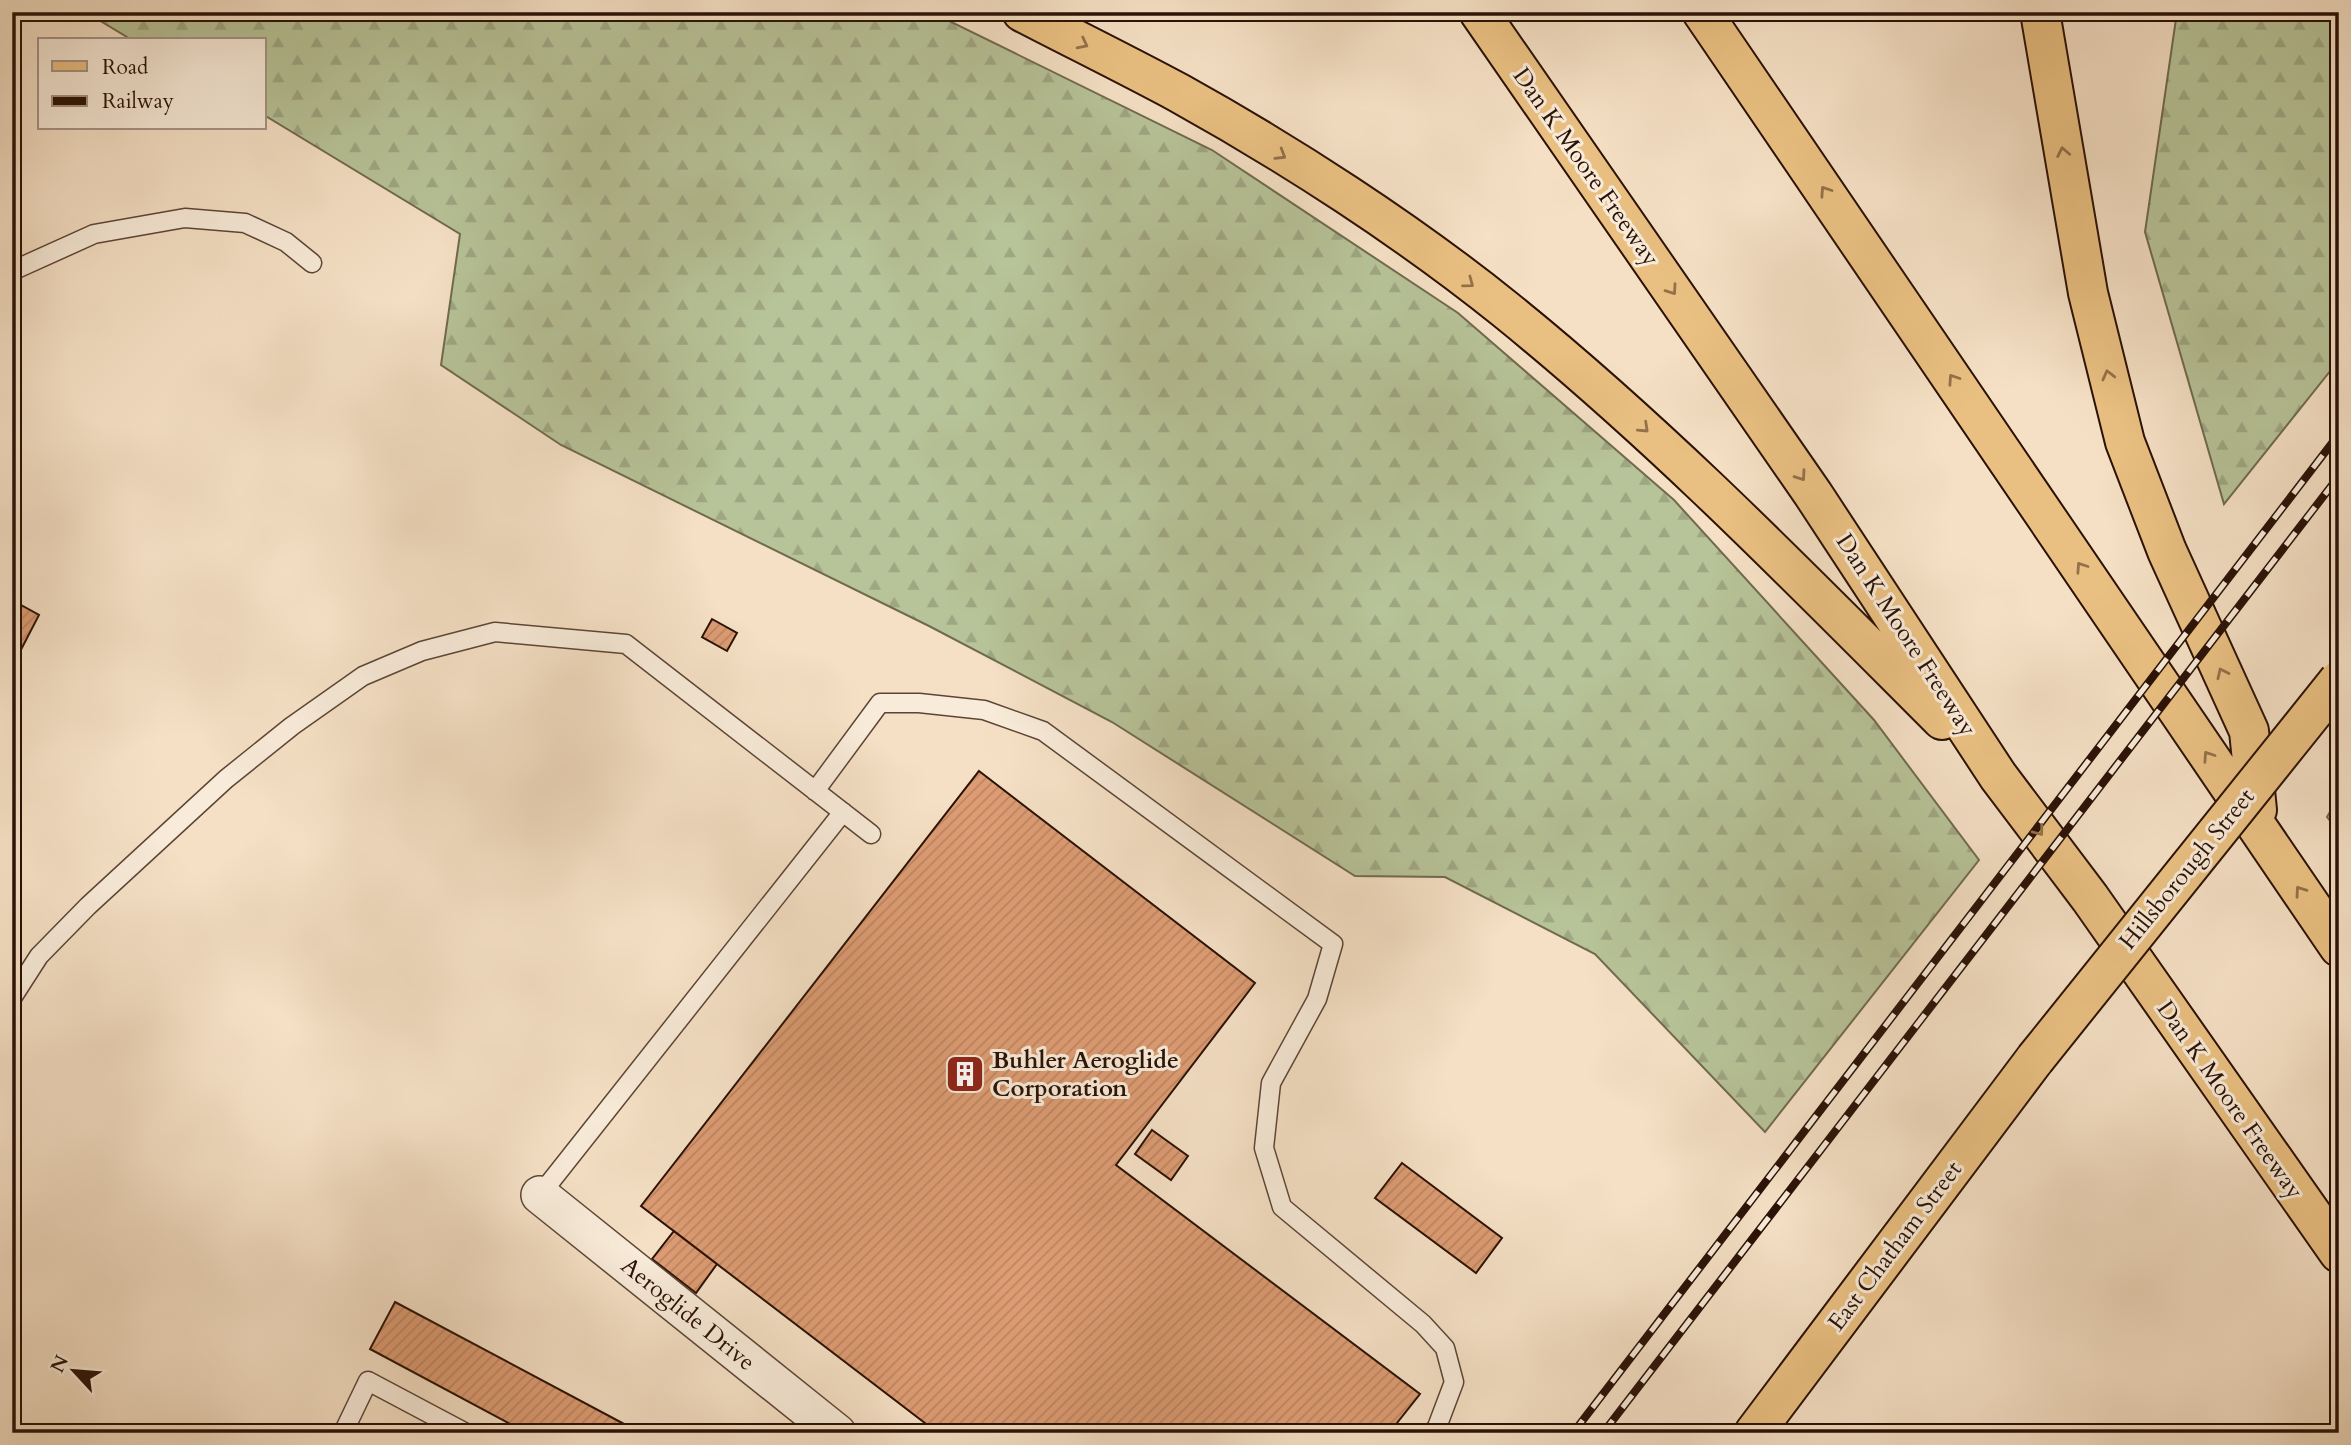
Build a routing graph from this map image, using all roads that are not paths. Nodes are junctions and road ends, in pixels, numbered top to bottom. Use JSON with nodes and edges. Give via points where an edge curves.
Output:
{"nodes":[{"id":1,"x":1022,"y":12,"type":"edge"},
{"id":2,"x":1479,"y":12,"type":"edge"},
{"id":3,"x":1702,"y":12,"type":"edge"},
{"id":4,"x":2040,"y":12,"type":"edge"},
{"id":5,"x":312,"y":263,"type":"dead end"},
{"id":6,"x":12,"y":271,"type":"edge"},
{"id":7,"x":2339,"y":680,"type":"edge"},
{"id":8,"x":1998,"y":776,"type":"junction"},
{"id":9,"x":815,"y":791,"type":"junction"},
{"id":10,"x":843,"y":812,"type":"junction"},
{"id":11,"x":2260,"y":833,"type":"junction"},
{"id":12,"x":871,"y":834,"type":"dead end"},
{"id":13,"x":2339,"y":947,"type":"edge"},
{"id":14,"x":12,"y":998,"type":"edge"},
{"id":15,"x":2035,"y":1059,"type":"joint"},
{"id":16,"x":540,"y":1195,"type":"joint"},
{"id":17,"x":2339,"y":1253,"type":"edge"},
{"id":18,"x":343,"y":1433,"type":"edge"},
{"id":19,"x":466,"y":1433,"type":"edge"},
{"id":20,"x":836,"y":1433,"type":"edge"},
{"id":21,"x":1432,"y":1433,"type":"edge"},
{"id":22,"x":1754,"y":1433,"type":"edge"}],
"edges":[{"from":1,"to":8,"type":"main road","one_way":true,"via":[[1179,93],[1312,173],[1505,309],[1640,423]]},
{"from":2,"to":8,"type":"main road","name":"Dan K Moore Freeway","one_way":true,"via":[[1813,494]]},
{"from":11,"to":3,"type":"main road","one_way":true},
{"from":11,"to":4,"type":"main road","one_way":true,"via":[[2249,731],[2167,551],[2124,442],[2088,293]]},
{"from":5,"to":6,"type":"lane","via":[[286,242],[245,223],[185,218],[94,234]]},
{"from":7,"to":15,"type":"main road","name":"Hillsborough Street","bridge":true},
{"from":8,"to":17,"type":"main road","name":"Dan K Moore Freeway","one_way":true,"via":[[2090,898]]},
{"from":9,"to":10,"type":"lane"},
{"from":9,"to":14,"type":"lane","via":[[626,644],[486,634],[422,651],[363,676],[292,726],[226,779],[88,906],[39,956]]},
{"from":9,"to":21,"type":"lane","via":[[880,703],[984,710],[1043,731],[1333,944],[1317,999],[1272,1083],[1264,1149],[1282,1207],[1423,1324],[1445,1348],[1454,1382]]},
{"from":10,"to":12,"type":"lane"},
{"from":10,"to":16,"type":"lane"},
{"from":13,"to":11,"type":"main road","one_way":true},
{"from":15,"to":22,"type":"main road","name":"East Chatham Street"},
{"from":16,"to":20,"type":"street","name":"Aeroglide Drive"},
{"from":18,"to":19,"type":"lane","via":[[368,1381]]}]}
